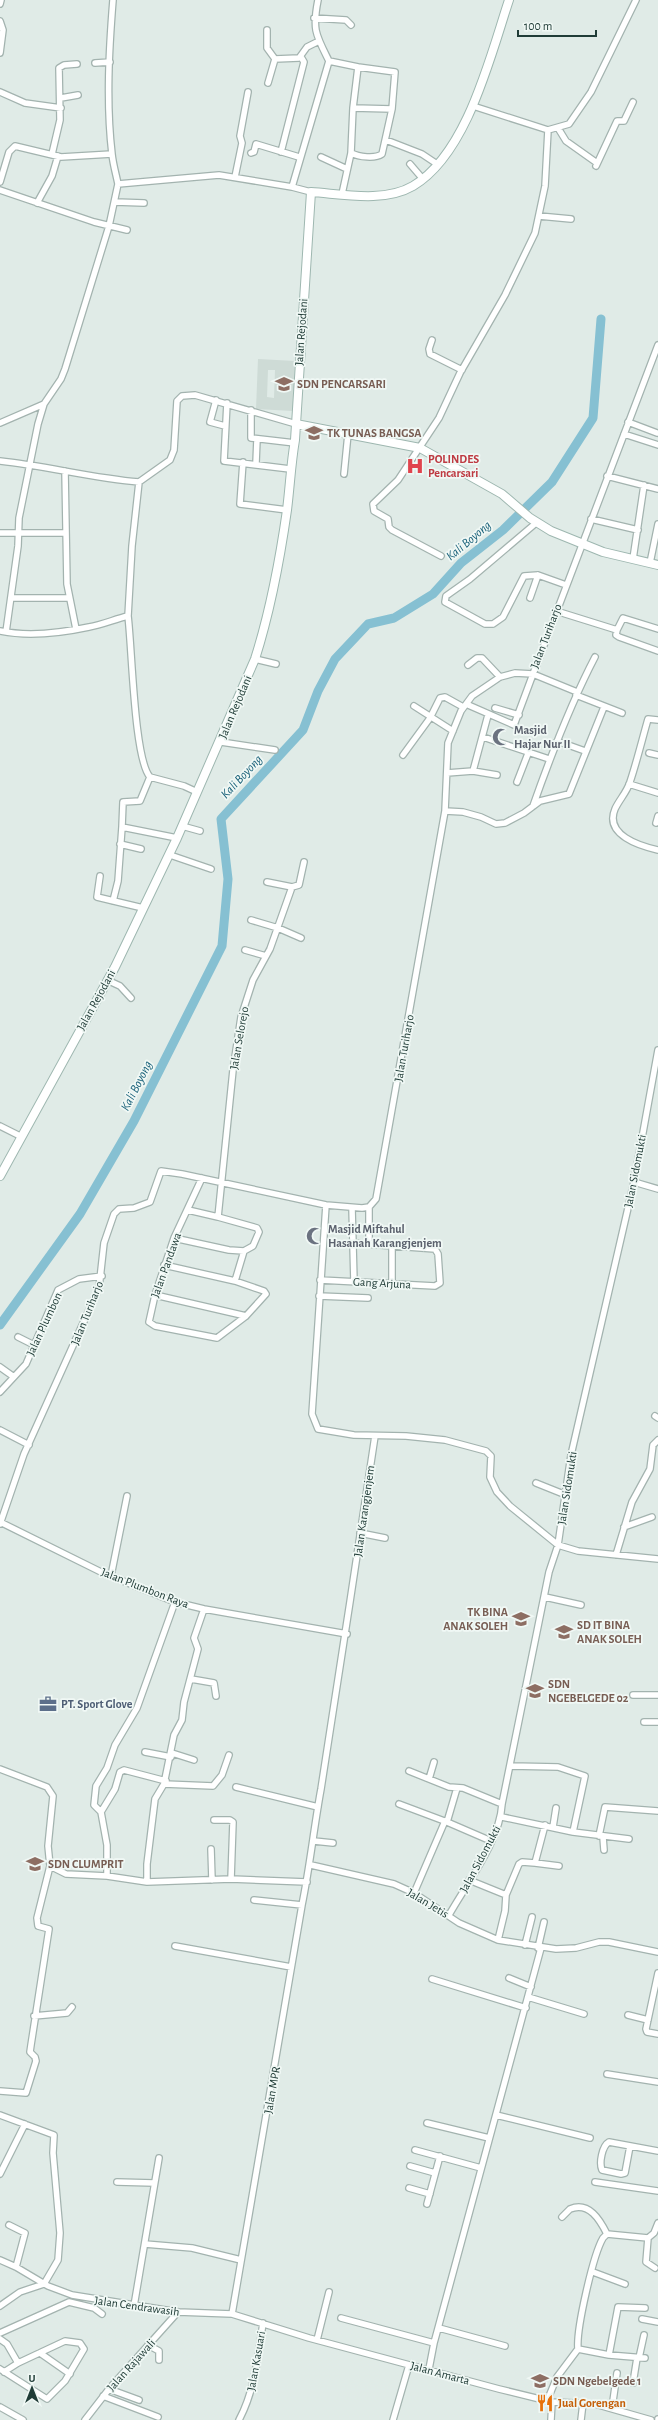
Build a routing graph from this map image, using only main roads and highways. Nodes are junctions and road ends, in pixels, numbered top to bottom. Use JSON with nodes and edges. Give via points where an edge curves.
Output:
{"nodes":[{"id":1,"x":510,"y":0,"type":"edge"},
{"id":2,"x":296,"y":424,"type":"junction"},
{"id":3,"x":654,"y":564,"type":"edge"},
{"id":4,"x":1,"y":1172,"type":"edge"}],
"edges":[{"from":1,"to":2,"type":"main road","name":"Jalan Rejodani","via":[[473,106],[454,142],[437,164],[413,186],[393,192],[374,196],[311,192]]},
{"from":2,"to":3,"type":"main road","via":[[420,448],[502,494],[533,521],[550,531],[603,552]]},
{"from":2,"to":4,"type":"main road","name":"Jalan Rejodani","via":[[287,510],[264,630],[255,659],[170,855],[115,967]]}]}
